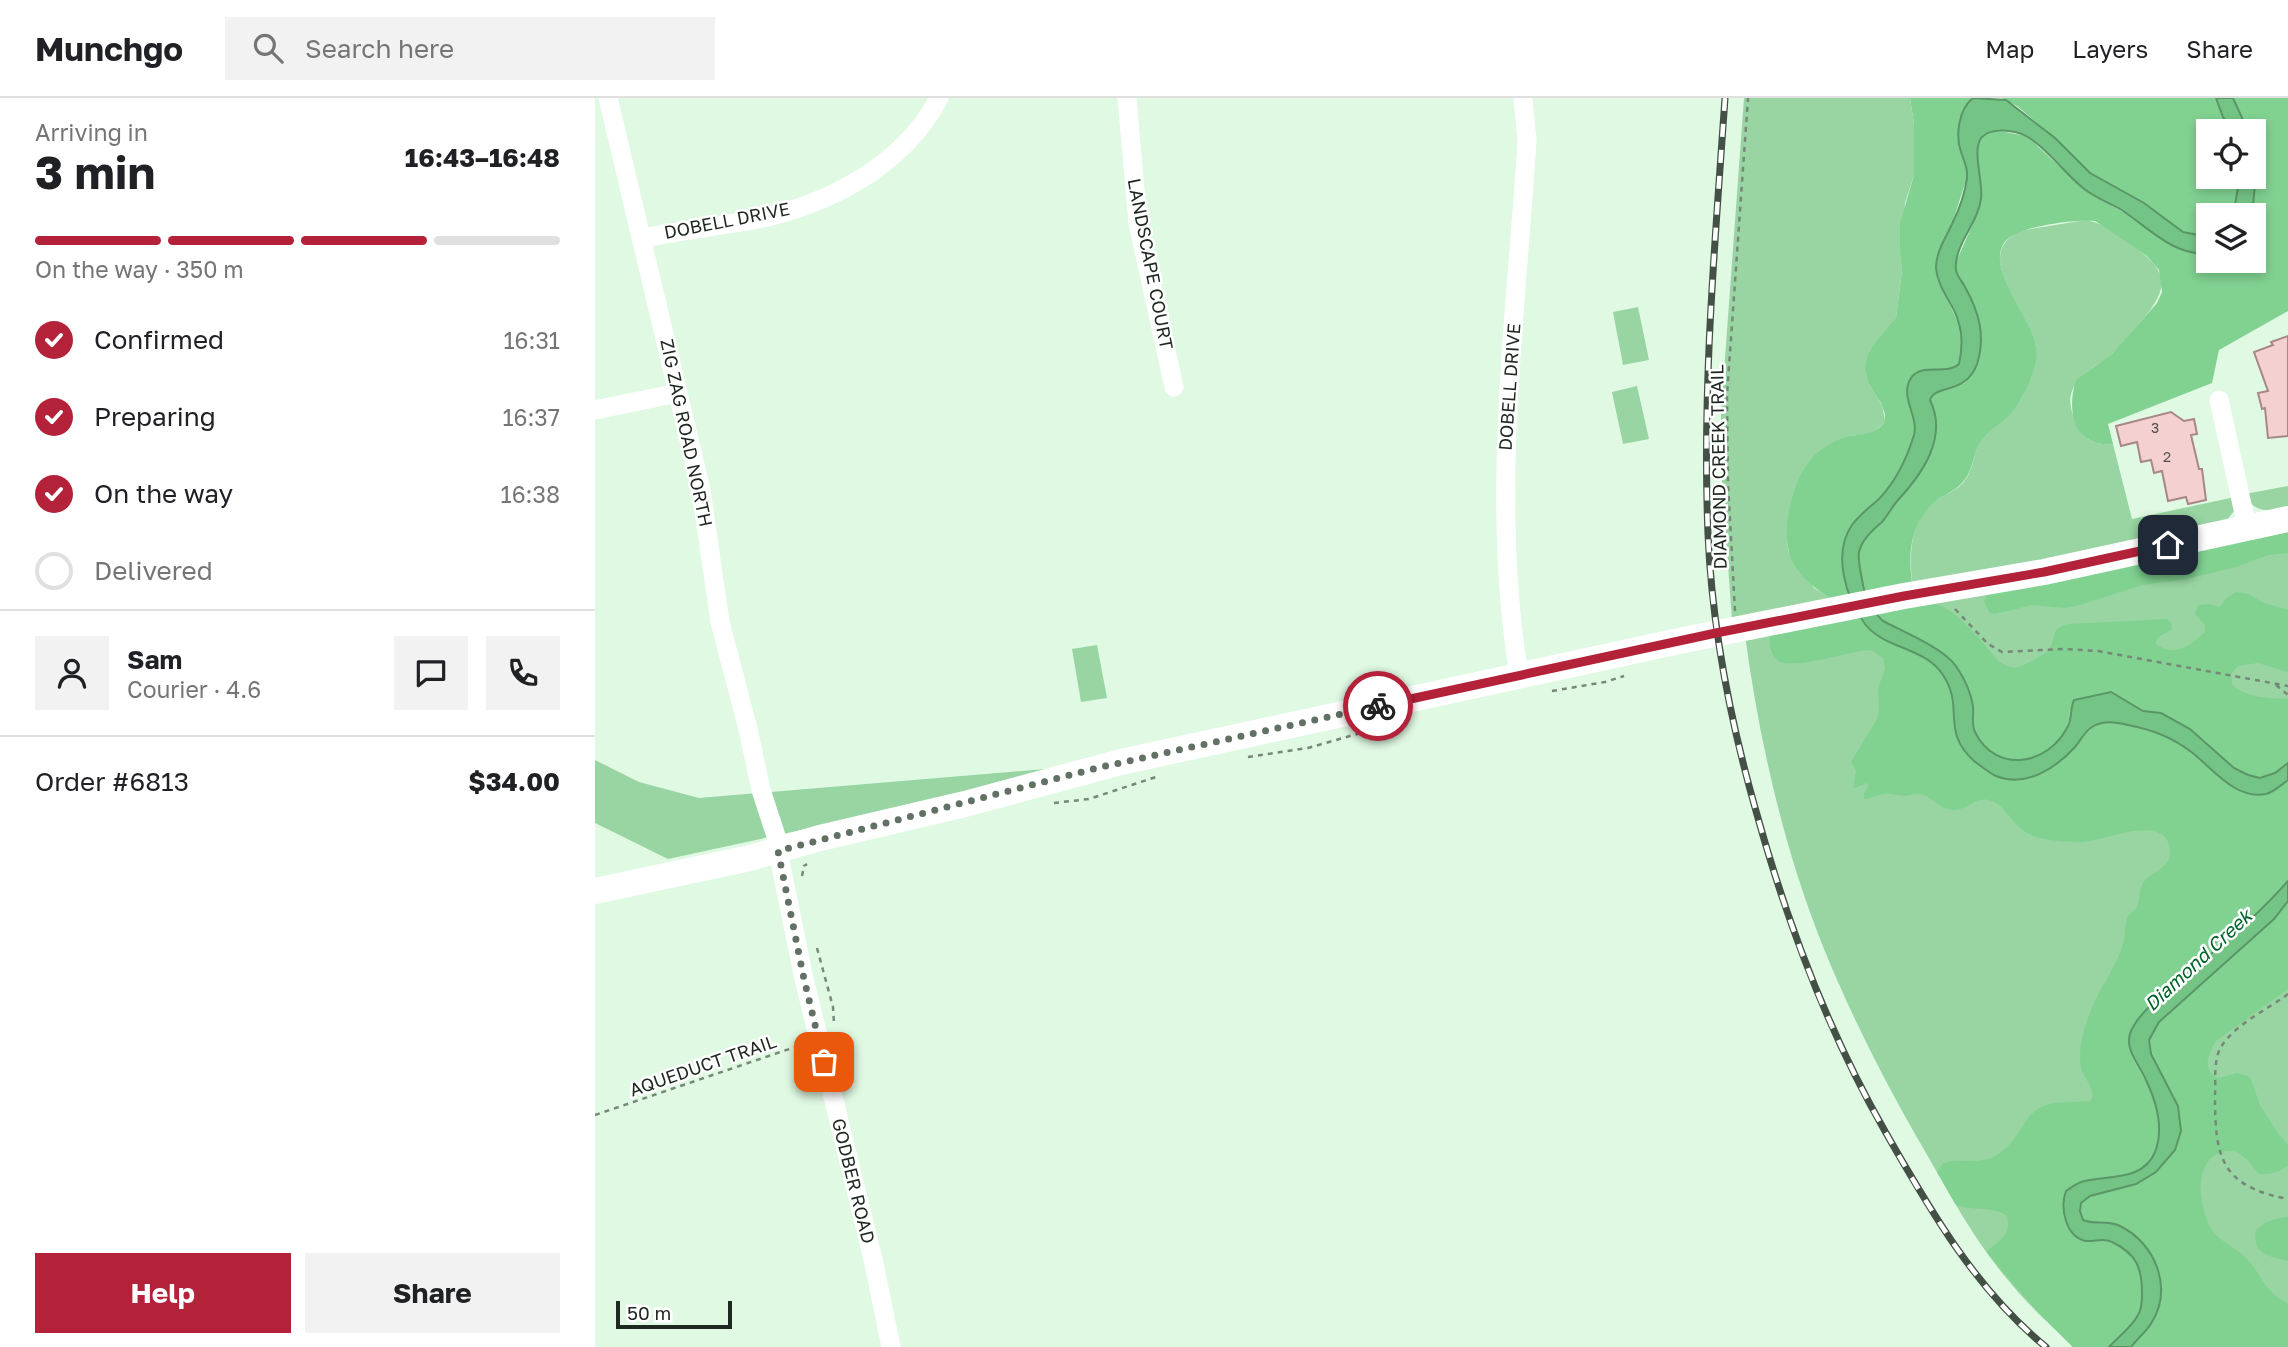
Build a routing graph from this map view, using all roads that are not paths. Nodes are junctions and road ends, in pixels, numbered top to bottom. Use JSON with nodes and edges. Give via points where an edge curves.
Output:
{"nodes":[{"id":1,"x":608,"y":98,"type":"edge"},
{"id":2,"x":939,"y":98,"type":"edge"},
{"id":3,"x":1127,"y":98,"type":"edge"},
{"id":4,"x":1523,"y":98,"type":"edge"},
{"id":5,"x":643,"y":238,"type":"junction"},
{"id":6,"x":1174,"y":387,"type":"dead end"},
{"id":7,"x":678,"y":393,"type":"junction"},
{"id":8,"x":2219,"y":400,"type":"dead end"},
{"id":9,"x":595,"y":410,"type":"edge"},
{"id":10,"x":2288,"y":519,"type":"edge"},
{"id":11,"x":2247,"y":527,"type":"junction"},
{"id":12,"x":1519,"y":675,"type":"junction"},
{"id":13,"x":778,"y":851,"type":"junction"},
{"id":14,"x":595,"y":891,"type":"edge"},
{"id":15,"x":891,"y":1347,"type":"edge"}],
"edges":[{"from":1,"to":5,"type":"street","name":"ZIG ZAG ROAD NORTH"},
{"from":2,"to":5,"type":"street","name":"DOBELL DRIVE","via":[[899,150],[840,190],[758,218]]},
{"from":3,"to":6,"type":"street","name":"LANDSCAPE COURT","via":[[1137,216]]},
{"from":4,"to":12,"type":"street","name":"DOBELL DRIVE","via":[[1527,141],[1505,475]]},
{"from":5,"to":7,"type":"street","name":"ZIG ZAG ROAD NORTH"},
{"from":7,"to":9,"type":"street"},
{"from":7,"to":13,"type":"street","name":"ZIG ZAG ROAD NORTH","via":[[704,505],[720,622]]},
{"from":8,"to":11,"type":"street"},
{"from":10,"to":11,"type":"street"},
{"from":11,"to":12,"type":"street","via":[[2044,572]]},
{"from":12,"to":13,"type":"street","via":[[1121,762]]},
{"from":13,"to":14,"type":"street"},
{"from":13,"to":15,"type":"street","name":"GODBER ROAD"}]}
